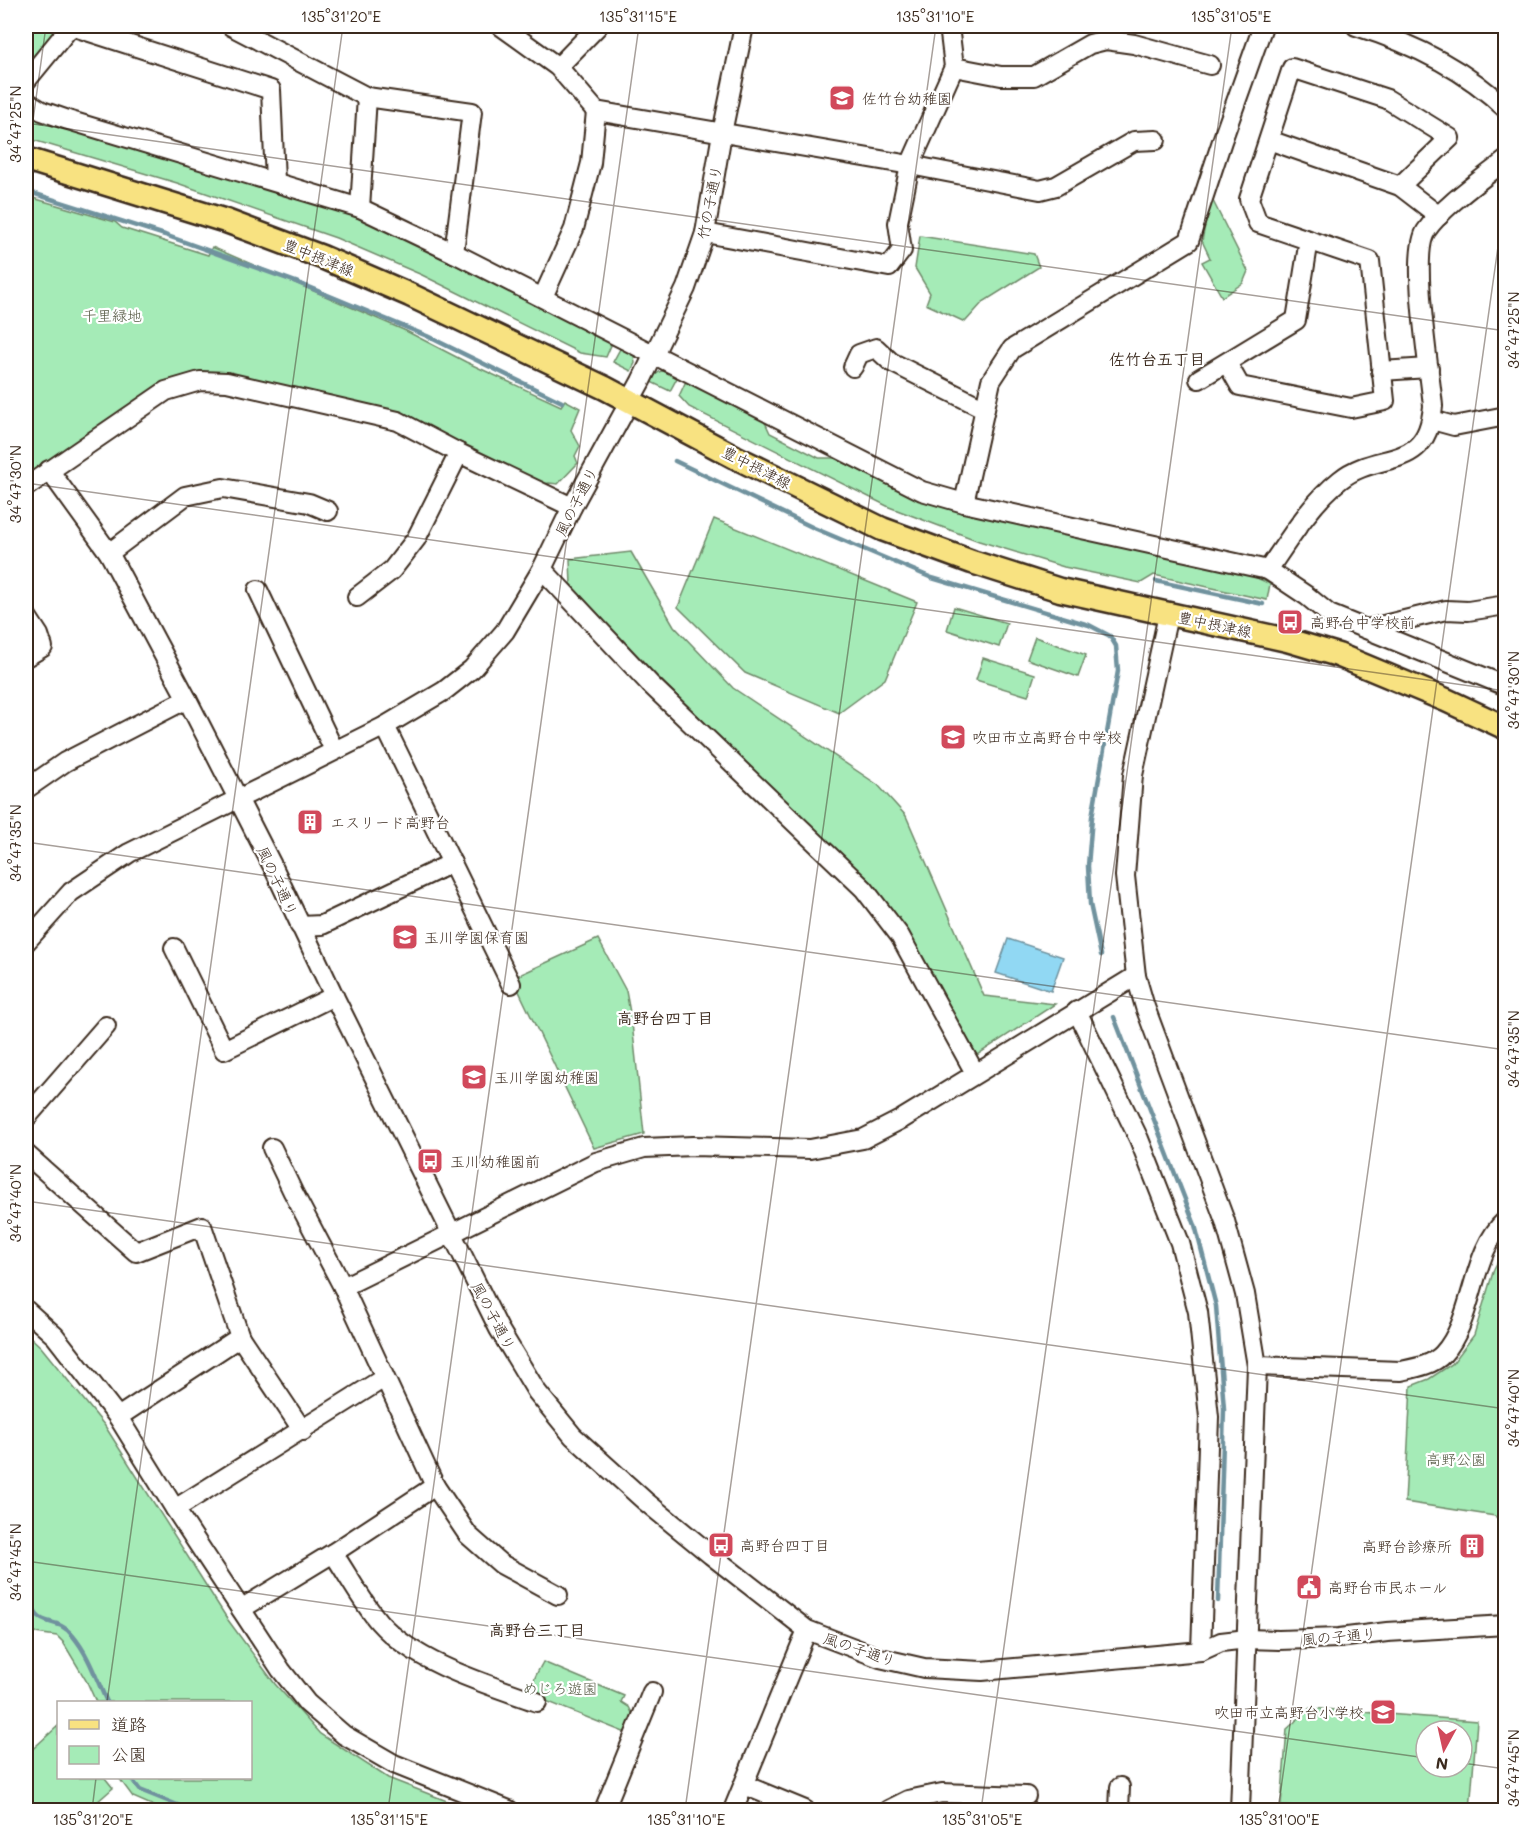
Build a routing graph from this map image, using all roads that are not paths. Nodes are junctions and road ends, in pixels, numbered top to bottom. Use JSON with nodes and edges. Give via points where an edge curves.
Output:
{"nodes":[{"id":1,"x":231,"y":26,"type":"edge"},
{"id":2,"x":501,"y":26,"type":"edge"},
{"id":3,"x":598,"y":26,"type":"edge"},
{"id":4,"x":744,"y":26,"type":"edge"},
{"id":5,"x":950,"y":26,"type":"edge"},
{"id":6,"x":1263,"y":26,"type":"edge"},
{"id":7,"x":1356,"y":26,"type":"edge"},
{"id":8,"x":1210,"y":65,"type":"dead end"},
{"id":9,"x":558,"y":67,"type":"junction"},
{"id":10,"x":954,"y":67,"type":"junction"},
{"id":11,"x":26,"y":81,"type":"edge"},
{"id":12,"x":368,"y":98,"type":"junction"},
{"id":13,"x":26,"y":101,"type":"edge"},
{"id":14,"x":1506,"y":109,"type":"edge"},
{"id":15,"x":596,"y":111,"type":"junction"},
{"id":16,"x":722,"y":133,"type":"junction"},
{"id":17,"x":1156,"y":140,"type":"dead end"},
{"id":18,"x":1269,"y":140,"type":"junction"},
{"id":19,"x":26,"y":159,"type":"edge"},
{"id":20,"x":1506,"y":160,"type":"edge"},
{"id":21,"x":910,"y":165,"type":"junction"},
{"id":22,"x":275,"y":181,"type":"junction"},
{"id":23,"x":1400,"y":186,"type":"junction"},
{"id":24,"x":360,"y":208,"type":"junction"},
{"id":25,"x":1439,"y":216,"type":"junction"},
{"id":26,"x":705,"y":233,"type":"junction"},
{"id":27,"x":1309,"y":240,"type":"junction"},
{"id":28,"x":454,"y":253,"type":"junction"},
{"id":29,"x":543,"y":297,"type":"junction"},
{"id":30,"x":654,"y":355,"type":"junction"},
{"id":31,"x":1227,"y":363,"type":"junction"},
{"id":32,"x":853,"y":367,"type":"dead end"},
{"id":33,"x":1429,"y":368,"type":"junction"},
{"id":34,"x":1381,"y":371,"type":"junction"},
{"id":35,"x":1199,"y":379,"type":"dead end"},
{"id":36,"x":630,"y":402,"type":"junction"},
{"id":37,"x":985,"y":409,"type":"junction"},
{"id":38,"x":1506,"y":416,"type":"edge"},
{"id":39,"x":1432,"y":420,"type":"junction"},
{"id":40,"x":459,"y":453,"type":"junction"},
{"id":41,"x":49,"y":470,"type":"junction"},
{"id":42,"x":26,"y":488,"type":"edge"},
{"id":43,"x":964,"y":503,"type":"junction"},
{"id":44,"x":572,"y":507,"type":"junction"},
{"id":45,"x":327,"y":511,"type":"dead end"},
{"id":46,"x":109,"y":553,"type":"junction"},
{"id":47,"x":542,"y":569,"type":"junction"},
{"id":48,"x":1268,"y":570,"type":"junction"},
{"id":49,"x":258,"y":590,"type":"dead end"},
{"id":50,"x":357,"y":597,"type":"dead end"},
{"id":51,"x":1506,"y":605,"type":"edge"},
{"id":52,"x":26,"y":615,"type":"edge"},
{"id":53,"x":1168,"y":615,"type":"junction"},
{"id":54,"x":1367,"y":629,"type":"junction"},
{"id":55,"x":26,"y":657,"type":"edge"},
{"id":56,"x":1506,"y":686,"type":"edge"},
{"id":57,"x":187,"y":699,"type":"junction"},
{"id":58,"x":385,"y":726,"type":"junction"},
{"id":59,"x":1506,"y":728,"type":"edge"},
{"id":60,"x":334,"y":750,"type":"junction"},
{"id":61,"x":26,"y":788,"type":"edge"},
{"id":62,"x":238,"y":799,"type":"junction"},
{"id":63,"x":452,"y":863,"type":"junction"},
{"id":64,"x":300,"y":926,"type":"junction"},
{"id":65,"x":26,"y":942,"type":"edge"},
{"id":66,"x":174,"y":948,"type":"dead end"},
{"id":67,"x":1136,"y":976,"type":"junction"},
{"id":68,"x":511,"y":984,"type":"dead end"},
{"id":69,"x":334,"y":996,"type":"junction"},
{"id":70,"x":1077,"y":1011,"type":"junction"},
{"id":71,"x":106,"y":1026,"type":"dead end"},
{"id":72,"x":975,"y":1073,"type":"junction"},
{"id":73,"x":26,"y":1118,"type":"edge"},
{"id":74,"x":272,"y":1148,"type":"dead end"},
{"id":75,"x":26,"y":1154,"type":"edge"},
{"id":76,"x":1506,"y":1220,"type":"edge"},
{"id":77,"x":452,"y":1232,"type":"junction"},
{"id":78,"x":343,"y":1287,"type":"junction"},
{"id":79,"x":26,"y":1310,"type":"edge"},
{"id":80,"x":240,"y":1336,"type":"junction"},
{"id":81,"x":1257,"y":1366,"type":"junction"},
{"id":82,"x":384,"y":1378,"type":"junction"},
{"id":83,"x":118,"y":1417,"type":"junction"},
{"id":84,"x":303,"y":1431,"type":"junction"},
{"id":85,"x":435,"y":1486,"type":"junction"},
{"id":86,"x":175,"y":1509,"type":"junction"},
{"id":87,"x":333,"y":1553,"type":"junction"},
{"id":88,"x":558,"y":1594,"type":"dead end"},
{"id":89,"x":241,"y":1609,"type":"junction"},
{"id":90,"x":1506,"y":1625,"type":"edge"},
{"id":91,"x":807,"y":1630,"type":"junction"},
{"id":92,"x":1247,"y":1639,"type":"junction"},
{"id":93,"x":1202,"y":1651,"type":"junction"},
{"id":94,"x":652,"y":1692,"type":"dead end"},
{"id":95,"x":537,"y":1702,"type":"dead end"},
{"id":96,"x":744,"y":1785,"type":"junction"},
{"id":97,"x":1120,"y":1787,"type":"dead end"},
{"id":98,"x":1026,"y":1796,"type":"dead end"},
{"id":99,"x":509,"y":1810,"type":"edge"},
{"id":100,"x":604,"y":1810,"type":"edge"},
{"id":101,"x":733,"y":1810,"type":"edge"},
{"id":102,"x":805,"y":1810,"type":"edge"},
{"id":103,"x":888,"y":1810,"type":"edge"},
{"id":104,"x":1119,"y":1810,"type":"edge"},
{"id":105,"x":1240,"y":1810,"type":"edge"}],
"edges":[{"from":1,"to":12,"type":"street"},
{"from":2,"to":9,"type":"street"},
{"from":3,"to":9,"type":"street"},
{"from":4,"to":16,"type":"street","name":"竹の子通り"},
{"from":5,"to":10,"type":"street"},
{"from":6,"to":37,"type":"street","via":[[1222,141],[1191,248],[1012,349],[991,381]]},
{"from":7,"to":14,"type":"street","via":[[1391,37],[1448,65]]},
{"from":8,"to":10,"type":"street","via":[[1087,36],[1034,76],[1001,76]]},
{"from":9,"to":15,"type":"street"},
{"from":10,"to":21,"type":"street"},
{"from":11,"to":22,"type":"street","via":[[71,26],[271,90]]},
{"from":12,"to":24,"type":"street"},
{"from":12,"to":28,"type":"street","via":[[472,112]]},
{"from":13,"to":22,"type":"street","via":[[68,120]]},
{"from":15,"to":16,"type":"street"},
{"from":15,"to":29,"type":"street","via":[[591,163],[574,228]]},
{"from":16,"to":21,"type":"street"},
{"from":16,"to":26,"type":"street","name":"竹の子通り"},
{"from":17,"to":21,"type":"street","via":[[1134,141],[1056,186],[1040,190]]},
{"from":18,"to":23,"type":"street"},
{"from":18,"to":23,"type":"street","via":[[1292,68],[1387,99],[1450,138]]},
{"from":18,"to":27,"type":"street","via":[[1249,199],[1258,223]]},
{"from":19,"to":36,"type":"main road","name":"豊中摂津線","via":[[226,221],[322,257],[410,295]]},
{"from":20,"to":25,"type":"street"},
{"from":21,"to":26,"type":"street","via":[[898,223],[902,250],[889,267]]},
{"from":22,"to":24,"type":"street"},
{"from":23,"to":25,"type":"street"},
{"from":24,"to":28,"type":"street"},
{"from":25,"to":33,"type":"street","via":[[1422,240],[1419,270]]},
{"from":26,"to":30,"type":"street","name":"竹の子通り","via":[[686,288]]},
{"from":27,"to":31,"type":"street","via":[[1296,320]]},
{"from":27,"to":34,"type":"street","via":[[1370,261]]},
{"from":28,"to":29,"type":"street"},
{"from":29,"to":30,"type":"street"},
{"from":30,"to":36,"type":"street","name":"竹の子通り"},
{"from":30,"to":43,"type":"street","via":[[922,491]]},
{"from":31,"to":34,"type":"street","via":[[1240,386],[1351,408],[1385,401]]},
{"from":31,"to":35,"type":"street"},
{"from":32,"to":37,"type":"street","via":[[859,354],[876,348],[891,362]]},
{"from":33,"to":34,"type":"street"},
{"from":33,"to":39,"type":"street"},
{"from":36,"to":44,"type":"street","name":"風の子通り"},
{"from":36,"to":53,"type":"main road","name":"豊中摂津線","via":[[882,529],[1060,590]]},
{"from":37,"to":43,"type":"street"},
{"from":38,"to":39,"type":"street","via":[[1455,426]]},
{"from":39,"to":48,"type":"street","via":[[1428,434],[1418,446],[1400,457],[1342,478],[1326,493]]},
{"from":40,"to":41,"type":"street","via":[[398,422],[227,382],[200,381],[166,391]]},
{"from":40,"to":44,"type":"street"},
{"from":40,"to":50,"type":"street","via":[[416,539],[392,570]]},
{"from":41,"to":42,"type":"street"},
{"from":41,"to":46,"type":"street"},
{"from":43,"to":48,"type":"street"},
{"from":44,"to":47,"type":"street","name":"風の子通り"},
{"from":45,"to":46,"type":"street","via":[[309,503],[223,488],[185,495]]},
{"from":46,"to":57,"type":"street"},
{"from":47,"to":58,"type":"street","name":"風の子通り","via":[[505,631],[472,669],[444,691]]},
{"from":47,"to":72,"type":"street","via":[[651,684],[864,889],[900,936]]},
{"from":48,"to":54,"type":"street","via":[[1329,614]]},
{"from":49,"to":60,"type":"street"},
{"from":51,"to":54,"type":"street","via":[[1446,610]]},
{"from":52,"to":55,"type":"street","via":[[44,647]]},
{"from":53,"to":59,"type":"main road","name":"豊中摂津線","via":[[1338,655]]},
{"from":53,"to":67,"type":"street","via":[[1133,775],[1125,876]]},
{"from":54,"to":56,"type":"street"},
{"from":57,"to":61,"type":"street","via":[[65,762]]},
{"from":57,"to":62,"type":"street"},
{"from":58,"to":60,"type":"street","name":"風の子通り"},
{"from":58,"to":63,"type":"street"},
{"from":60,"to":62,"type":"street","name":"風の子通り"},
{"from":62,"to":64,"type":"street","name":"風の子通り"},
{"from":62,"to":65,"type":"street","via":[[129,853],[71,892]]},
{"from":63,"to":64,"type":"street","via":[[322,926]]},
{"from":63,"to":68,"type":"street"},
{"from":64,"to":69,"type":"street","name":"風の子通り"},
{"from":66,"to":69,"type":"street","via":[[224,1050]]},
{"from":67,"to":70,"type":"street"},
{"from":67,"to":81,"type":"street","via":[[1225,1221],[1245,1294]]},
{"from":69,"to":77,"type":"street","name":"風の子通り"},
{"from":70,"to":72,"type":"street"},
{"from":70,"to":93,"type":"street","via":[[1139,1139],[1180,1243],[1198,1312],[1209,1417]]},
{"from":71,"to":73,"type":"street"},
{"from":72,"to":77,"type":"street","via":[[863,1139],[810,1149],[644,1148],[596,1161]]},
{"from":74,"to":78,"type":"street"},
{"from":75,"to":80,"type":"street","via":[[136,1252],[202,1226]]},
{"from":76,"to":81,"type":"street","via":[[1485,1251],[1457,1333],[1442,1355],[1421,1367],[1401,1371]]},
{"from":77,"to":78,"type":"street"},
{"from":77,"to":91,"type":"street","name":"風の子通り","via":[[499,1329],[537,1392],[573,1436],[670,1522]]},
{"from":78,"to":82,"type":"street"},
{"from":79,"to":83,"type":"street","via":[[55,1336]]},
{"from":80,"to":83,"type":"street"},
{"from":80,"to":84,"type":"street"},
{"from":81,"to":92,"type":"street"},
{"from":82,"to":84,"type":"street"},
{"from":82,"to":85,"type":"street"},
{"from":83,"to":86,"type":"street"},
{"from":84,"to":86,"type":"street"},
{"from":85,"to":87,"type":"street"},
{"from":85,"to":88,"type":"street","via":[[468,1534],[501,1564]]},
{"from":86,"to":89,"type":"street"},
{"from":87,"to":89,"type":"street"},
{"from":87,"to":95,"type":"street","via":[[379,1622],[413,1650],[454,1672]]},
{"from":89,"to":99,"type":"street","via":[[281,1670],[308,1703],[344,1735],[394,1764]]},
{"from":90,"to":92,"type":"street","name":"風の子通り","via":[[1339,1638]]},
{"from":91,"to":93,"type":"street","name":"風の子通り","via":[[880,1658],[924,1668],[982,1671]]},
{"from":91,"to":96,"type":"street"},
{"from":92,"to":93,"type":"street","name":"風の子通り","via":[[1221,1642]]},
{"from":92,"to":105,"type":"street"},
{"from":94,"to":100,"type":"street"},
{"from":96,"to":101,"type":"street"},
{"from":96,"to":102,"type":"street"},
{"from":97,"to":104,"type":"street"},
{"from":98,"to":103,"type":"street","via":[[942,1793],[908,1800]]}]}
